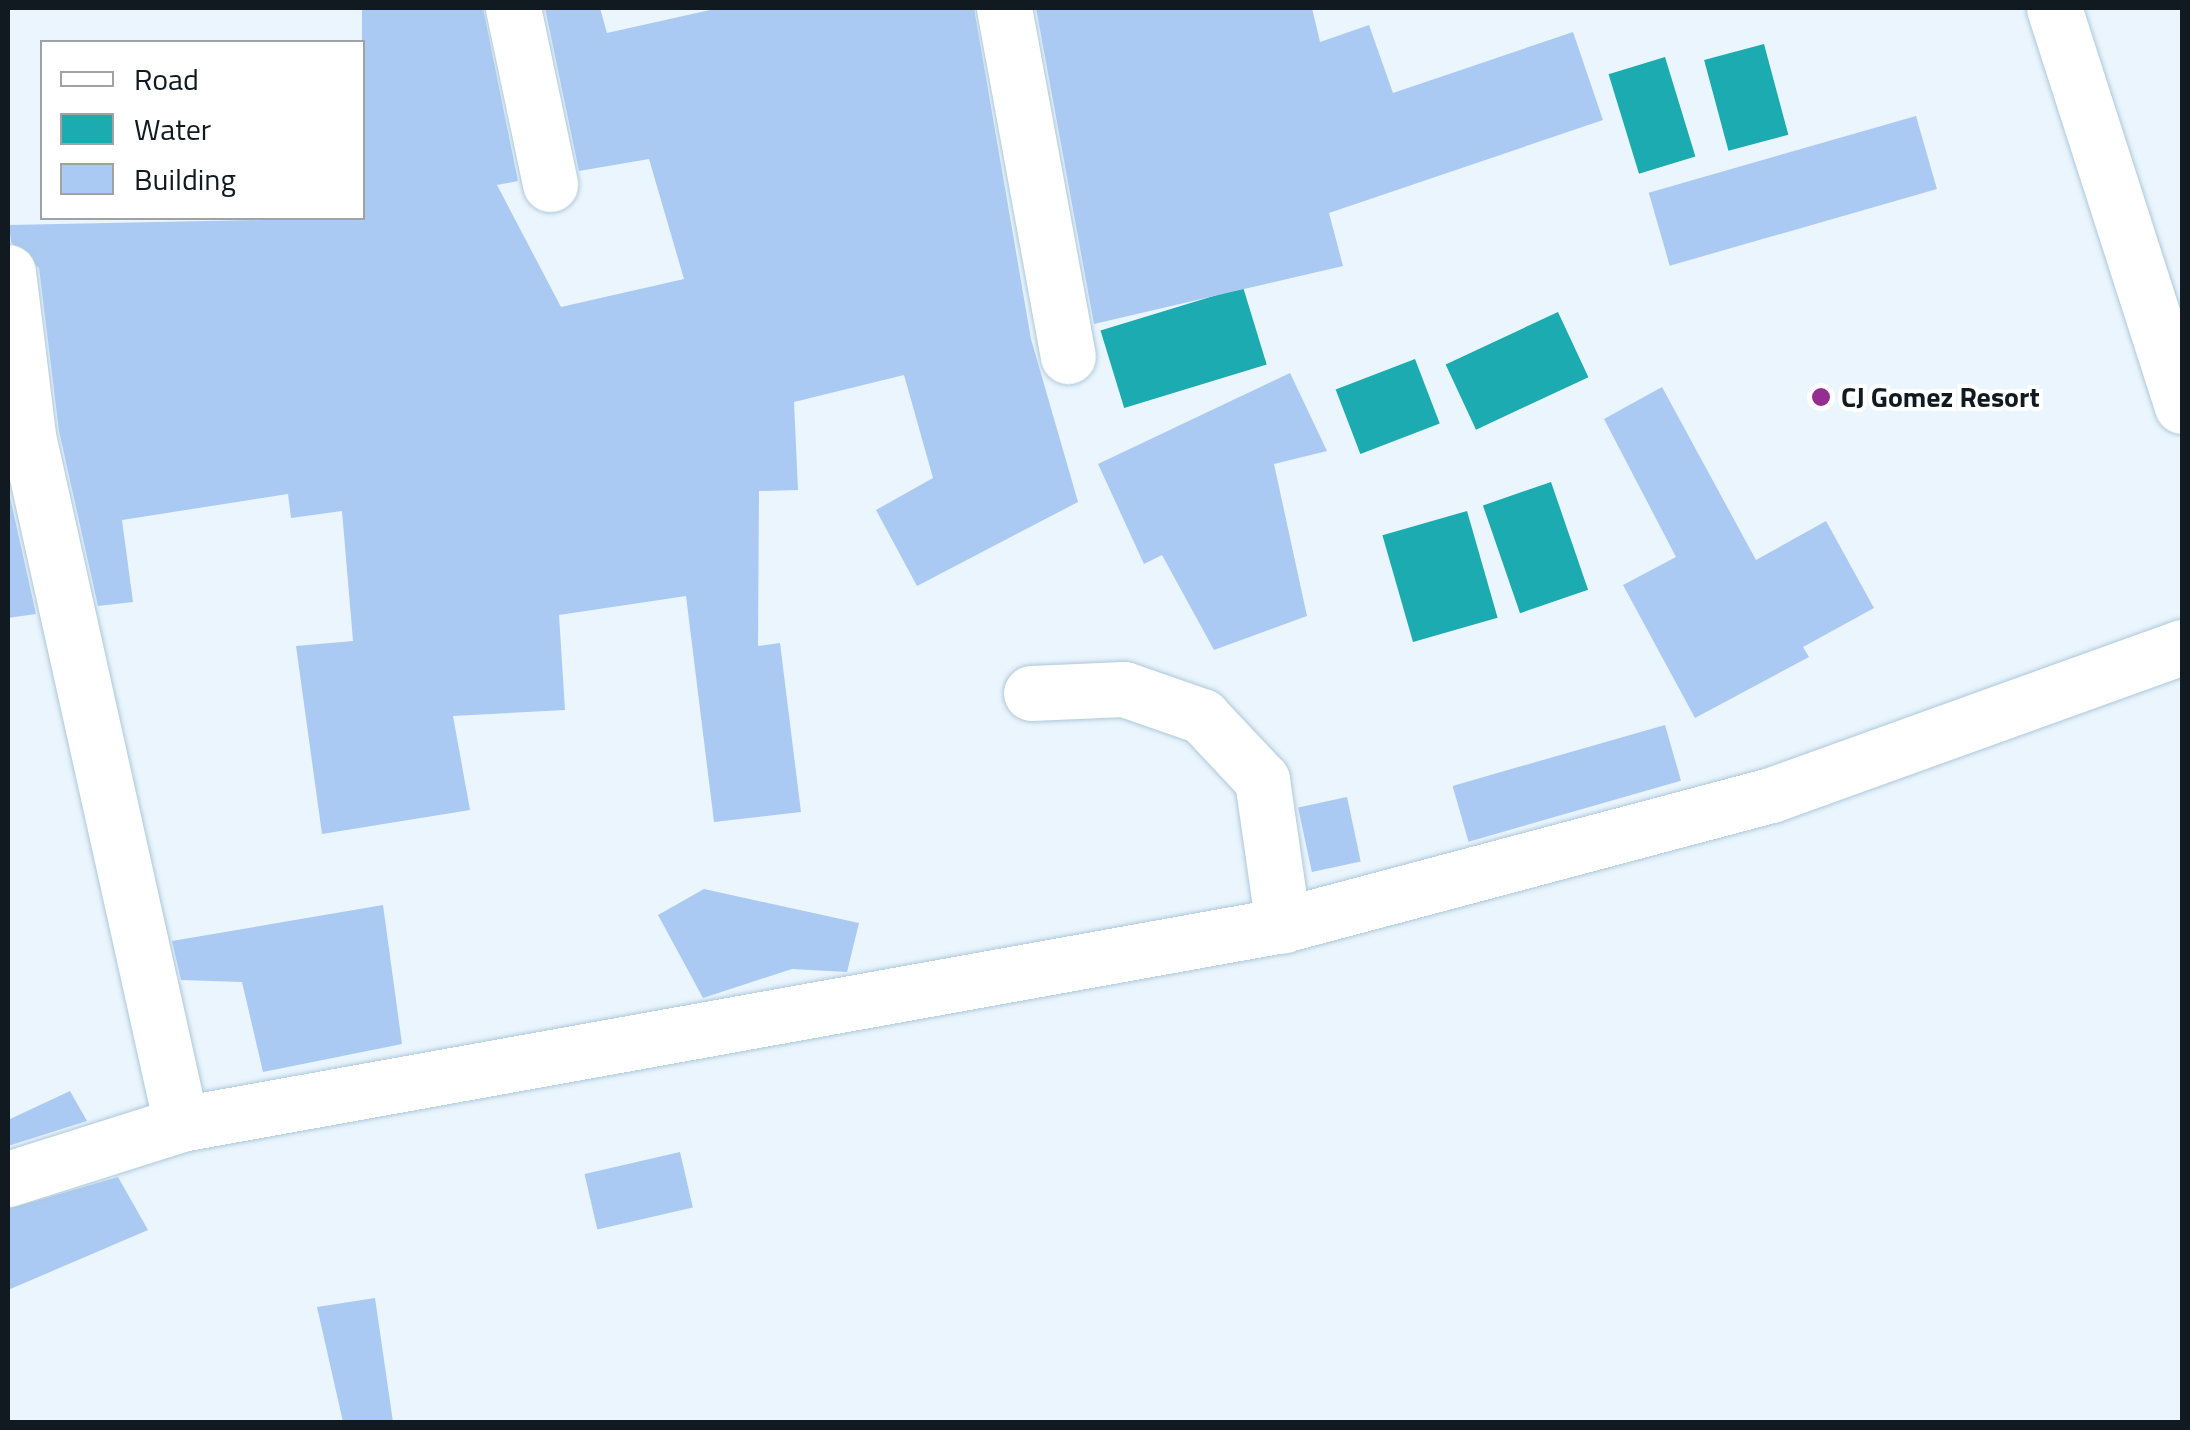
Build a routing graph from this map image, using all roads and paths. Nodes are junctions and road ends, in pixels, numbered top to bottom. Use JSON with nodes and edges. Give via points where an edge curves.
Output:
{"nodes":[{"id":1,"x":513,"y":8,"type":"edge"},
{"id":2,"x":1004,"y":8,"type":"edge"},
{"id":3,"x":2054,"y":8,"type":"edge"},
{"id":4,"x":550,"y":184,"type":"dead end"},
{"id":5,"x":8,"y":272,"type":"edge"},
{"id":6,"x":1068,"y":356,"type":"dead end"},
{"id":7,"x":2182,"y":406,"type":"edge"},
{"id":8,"x":2182,"y":647,"type":"edge"},
{"id":9,"x":1031,"y":693,"type":"dead end"},
{"id":10,"x":1282,"y":925,"type":"junction"},
{"id":11,"x":181,"y":1124,"type":"junction"},
{"id":12,"x":8,"y":1179,"type":"edge"}],
"edges":[{"from":1,"to":4,"type":"street"},
{"from":2,"to":6,"type":"street"},
{"from":3,"to":7,"type":"street"},
{"from":5,"to":11,"type":"street","via":[[28,436]]},
{"from":8,"to":10,"type":"street","via":[[1771,795]]},
{"from":9,"to":10,"type":"street","via":[[1124,690],[1202,716],[1262,780]]},
{"from":10,"to":11,"type":"street"},
{"from":11,"to":12,"type":"street"}]}
